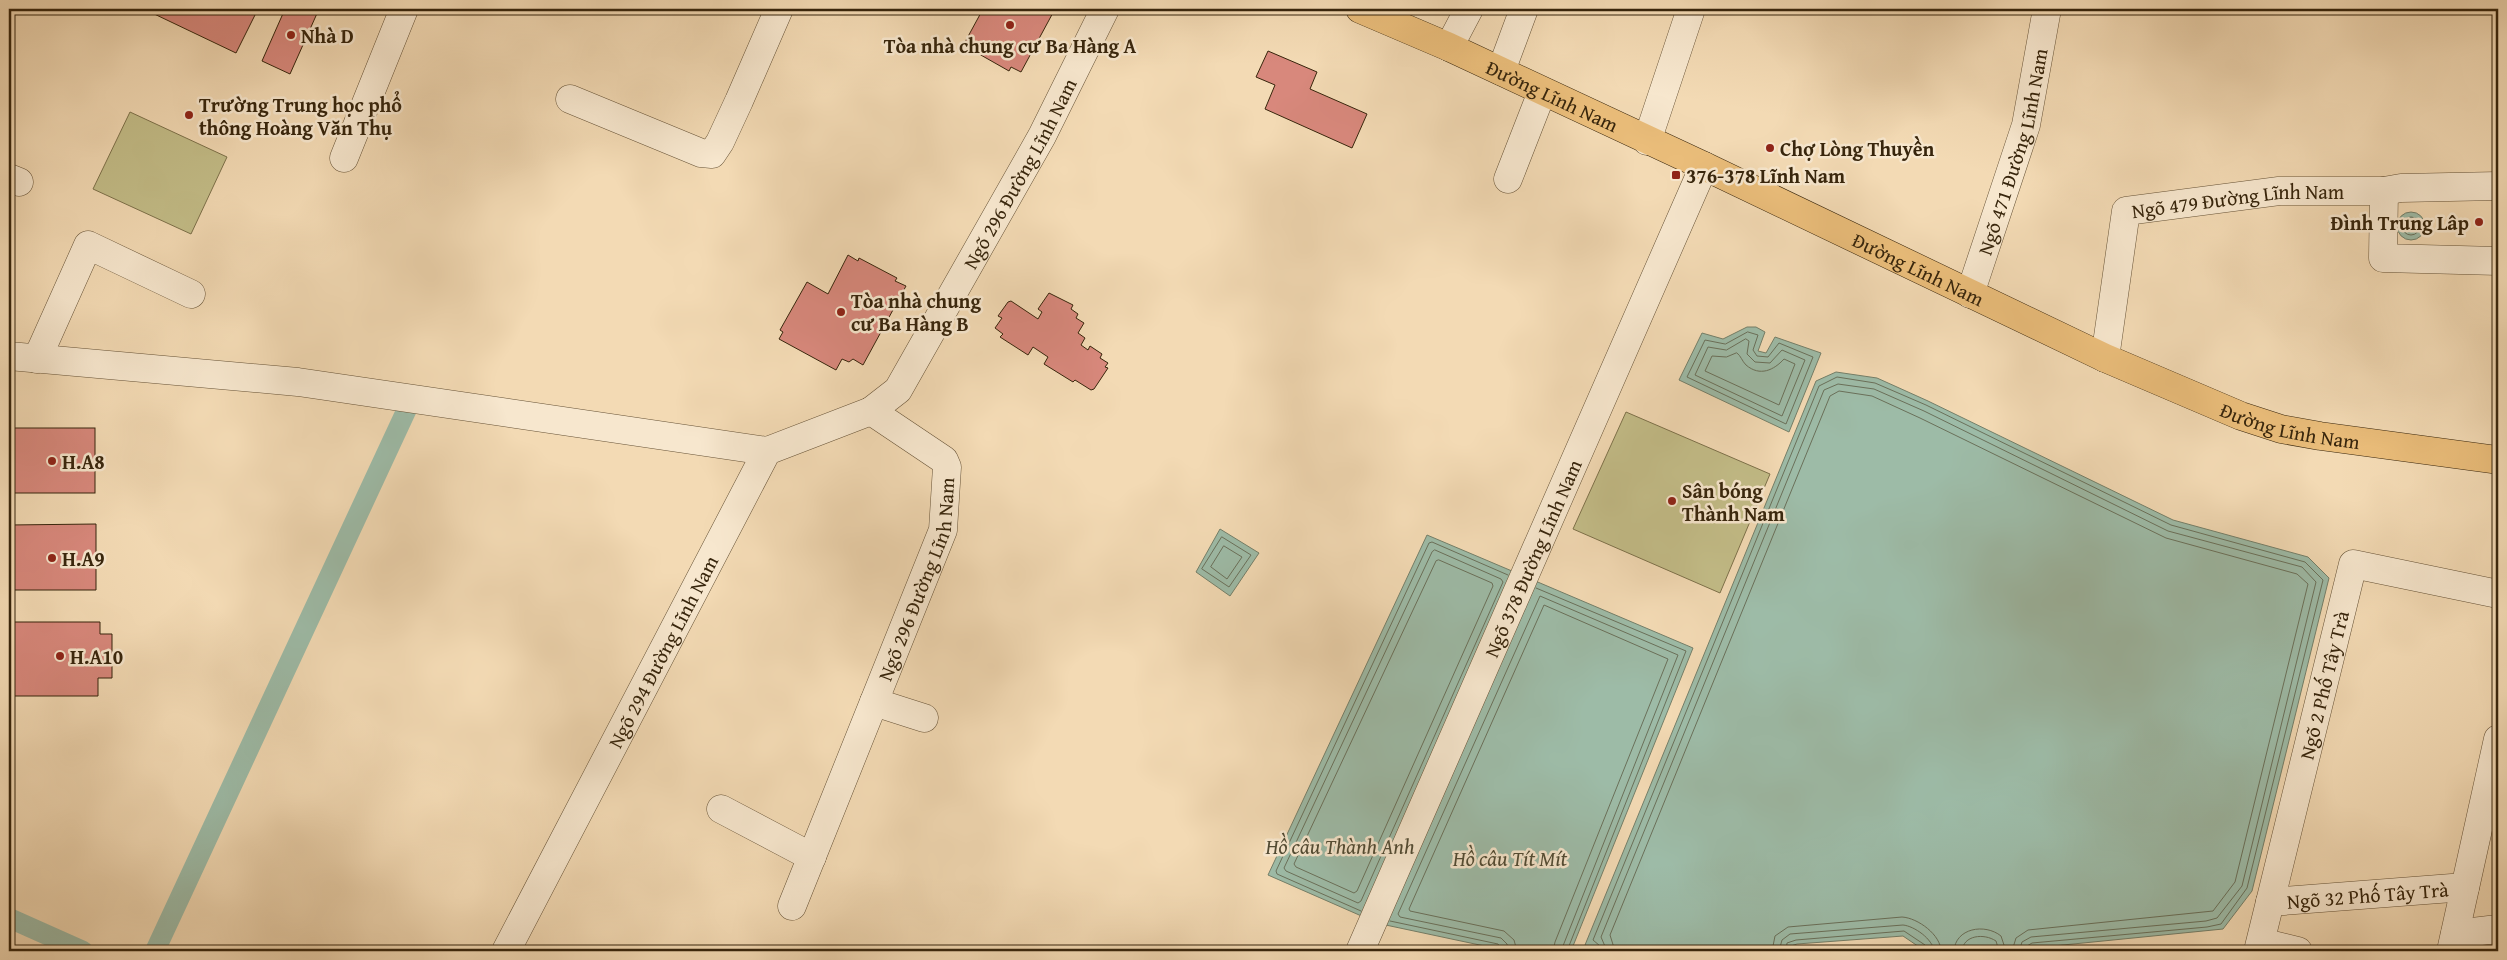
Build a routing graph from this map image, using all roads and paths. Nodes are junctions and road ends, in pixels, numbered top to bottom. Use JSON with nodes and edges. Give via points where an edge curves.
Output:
{"nodes":[{"id":1,"x":404,"y":9,"type":"edge"},
{"id":2,"x":779,"y":9,"type":"edge"},
{"id":3,"x":1105,"y":9,"type":"edge"},
{"id":4,"x":1360,"y":9,"type":"edge"},
{"id":5,"x":1469,"y":9,"type":"edge"},
{"id":6,"x":1524,"y":9,"type":"edge"},
{"id":7,"x":1691,"y":9,"type":"edge"},
{"id":8,"x":2047,"y":9,"type":"edge"},
{"id":9,"x":1393,"y":15,"type":"edge"},
{"id":10,"x":1449,"y":47,"type":"junction"},
{"id":11,"x":1501,"y":71,"type":"junction"},
{"id":12,"x":1542,"y":92,"type":"junction"},
{"id":13,"x":570,"y":99,"type":"dead end"},
{"id":14,"x":1647,"y":141,"type":"junction"},
{"id":15,"x":344,"y":158,"type":"dead end"},
{"id":16,"x":1704,"y":166,"type":"junction"},
{"id":17,"x":1508,"y":179,"type":"dead end"},
{"id":18,"x":2498,"y":186,"type":"edge"},
{"id":19,"x":2384,"y":191,"type":"junction"},
{"id":20,"x":2498,"y":261,"type":"edge"},
{"id":21,"x":191,"y":294,"type":"dead end"},
{"id":22,"x":1970,"y":294,"type":"junction"},
{"id":23,"x":9,"y":356,"type":"edge"},
{"id":24,"x":2105,"y":358,"type":"junction"},
{"id":25,"x":37,"y":359,"type":"junction"},
{"id":26,"x":871,"y":411,"type":"junction"},
{"id":27,"x":767,"y":451,"type":"junction"},
{"id":28,"x":2498,"y":460,"type":"edge"},
{"id":29,"x":2498,"y":594,"type":"edge"},
{"id":30,"x":874,"y":702,"type":"junction"},
{"id":31,"x":924,"y":718,"type":"dead end"},
{"id":32,"x":2498,"y":739,"type":"edge"},
{"id":33,"x":721,"y":809,"type":"dead end"},
{"id":34,"x":2489,"y":822,"type":"edge"},
{"id":35,"x":812,"y":857,"type":"junction"},
{"id":36,"x":2465,"y":887,"type":"junction"},
{"id":37,"x":2270,"y":902,"type":"junction"},
{"id":38,"x":792,"y":906,"type":"dead end"},
{"id":39,"x":2498,"y":928,"type":"edge"},
{"id":40,"x":2453,"y":943,"type":"edge"},
{"id":41,"x":2260,"y":946,"type":"edge"},
{"id":42,"x":506,"y":951,"type":"edge"},
{"id":43,"x":1360,"y":951,"type":"edge"},
{"id":44,"x":2298,"y":951,"type":"edge"}],
"edges":[{"from":1,"to":15,"type":"street"},
{"from":2,"to":13,"type":"street","via":[[712,154],[701,153]]},
{"from":3,"to":26,"type":"street","name":"Ngõ 296 Đường Lĩnh Nam","via":[[1042,136],[898,390]]},
{"from":4,"to":9,"type":"main road","name":"Đường Lĩnh Nam"},
{"from":5,"to":10,"type":"street"},
{"from":6,"to":11,"type":"street"},
{"from":7,"to":14,"type":"street"},
{"from":8,"to":22,"type":"street","name":"Ngõ 471 Đường Lĩnh Nam","via":[[2026,125]]},
{"from":9,"to":10,"type":"main road","name":"Đường Lĩnh Nam"},
{"from":10,"to":11,"type":"main road","name":"Đường Lĩnh Nam"},
{"from":11,"to":12,"type":"main road","name":"Đường Lĩnh Nam"},
{"from":12,"to":14,"type":"main road","name":"Đường Lĩnh Nam"},
{"from":12,"to":17,"type":"street"},
{"from":14,"to":16,"type":"main road","name":"Đường Lĩnh Nam"},
{"from":16,"to":22,"type":"main road","name":"Đường Lĩnh Nam"},
{"from":16,"to":43,"type":"street","name":"Ngõ 378 Đường Lĩnh Nam"},
{"from":18,"to":19,"type":"street","name":"Ngõ 479 Đường Lĩnh Nam"},
{"from":19,"to":20,"type":"street","via":[[2383,258]]},
{"from":19,"to":24,"type":"street","name":"Ngõ 479 Đường Lĩnh Nam","via":[[2280,191],[2126,210]]},
{"from":21,"to":25,"type":"street","via":[[88,245]]},
{"from":22,"to":24,"type":"main road","name":"Đường Lĩnh Nam"},
{"from":23,"to":25,"type":"street"},
{"from":24,"to":28,"type":"main road","name":"Đường Lĩnh Nam","via":[[2241,416],[2281,429]]},
{"from":25,"to":27,"type":"street","via":[[298,382]]},
{"from":26,"to":27,"type":"street"},
{"from":26,"to":30,"type":"street","name":"Ngõ 296 Đường Lĩnh Nam","via":[[937,454],[947,467],[943,530]]},
{"from":27,"to":42,"type":"street","name":"Ngõ 294 Đường Lĩnh Nam"},
{"from":29,"to":37,"type":"street","name":"Ngõ 2 Phố Tây Trà","via":[[2353,564]]},
{"from":30,"to":31,"type":"street"},
{"from":30,"to":35,"type":"street","name":"Ngõ 296 Đường Lĩnh Nam"},
{"from":32,"to":34,"type":"street"},
{"from":33,"to":35,"type":"street"},
{"from":34,"to":36,"type":"street"},
{"from":35,"to":38,"type":"street","name":"Ngõ 296 Đường Lĩnh Nam"},
{"from":36,"to":37,"type":"street","name":"Ngõ 32 Phố Tây Trà"},
{"from":36,"to":40,"type":"street"},
{"from":37,"to":41,"type":"street","name":"Ngõ 2 Phố Tây Trà"},
{"from":39,"to":40,"type":"street"},
{"from":41,"to":44,"type":"street"}]}
